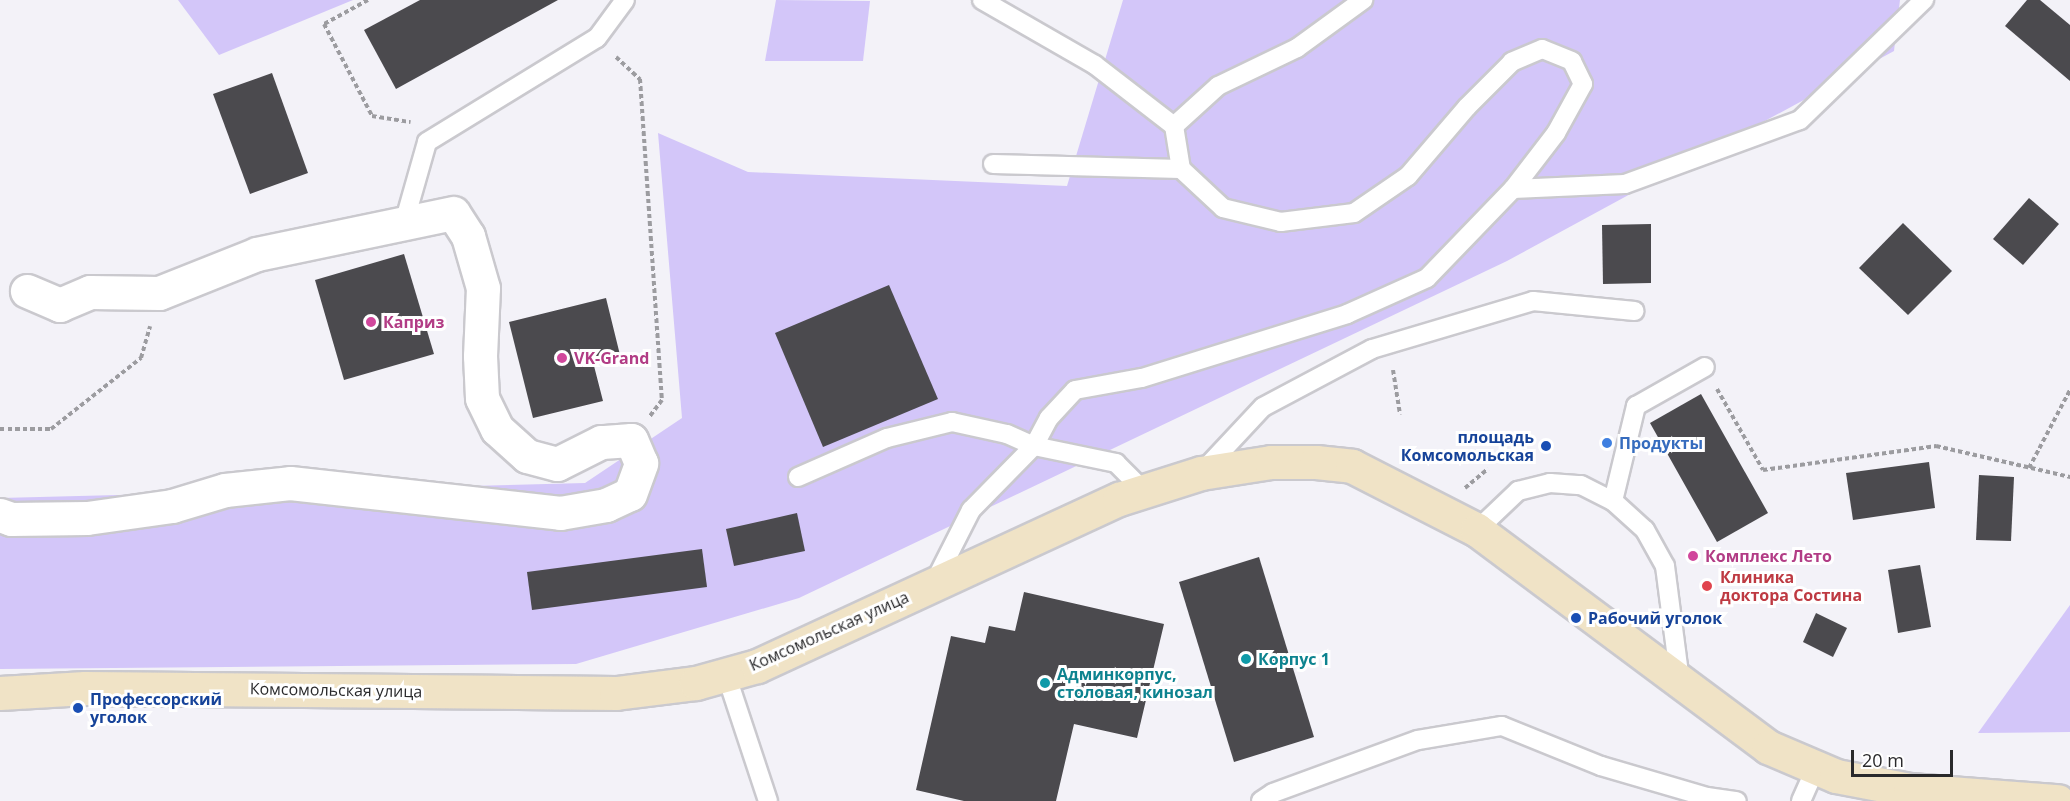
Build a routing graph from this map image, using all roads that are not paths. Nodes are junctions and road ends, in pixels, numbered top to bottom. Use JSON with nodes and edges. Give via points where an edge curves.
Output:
{"nodes":[{"id":1,"x":625,"y":0,"type":"edge"},
{"id":2,"x":982,"y":0,"type":"edge"},
{"id":3,"x":1363,"y":0,"type":"edge"},
{"id":4,"x":1924,"y":0,"type":"edge"},
{"id":5,"x":1174,"y":126,"type":"junction"},
{"id":6,"x":993,"y":164,"type":"dead end"},
{"id":7,"x":1180,"y":169,"type":"junction"},
{"id":8,"x":1513,"y":189,"type":"junction"},
{"id":9,"x":404,"y":224,"type":"junction"},
{"id":10,"x":27,"y":291,"type":"dead end"},
{"id":11,"x":1635,"y":311,"type":"dead end"},
{"id":12,"x":1705,"y":367,"type":"road end"},
{"id":13,"x":1034,"y":446,"type":"junction"},
{"id":14,"x":1201,"y":473,"type":"junction"},
{"id":15,"x":798,"y":477,"type":"dead end"},
{"id":16,"x":1144,"y":491,"type":"junction"},
{"id":17,"x":1613,"y":501,"type":"junction"},
{"id":18,"x":0,"y":515,"type":"edge"},
{"id":19,"x":1477,"y":530,"type":"junction"},
{"id":20,"x":934,"y":583,"type":"junction"},
{"id":21,"x":726,"y":674,"type":"junction"},
{"id":22,"x":1680,"y":681,"type":"junction"},
{"id":23,"x":0,"y":693,"type":"edge"},
{"id":24,"x":1815,"y":767,"type":"junction"},
{"id":25,"x":768,"y":801,"type":"edge"},
{"id":26,"x":1261,"y":801,"type":"edge"},
{"id":27,"x":1737,"y":801,"type":"edge"},
{"id":28,"x":1802,"y":801,"type":"edge"},
{"id":29,"x":2058,"y":801,"type":"edge"}],
"edges":[{"from":1,"to":9,"type":"lane","via":[[597,38],[427,142]]},
{"from":2,"to":5,"type":"lane","via":[[1095,65]]},
{"from":3,"to":5,"type":"lane","via":[[1297,48],[1218,86]]},
{"from":4,"to":8,"type":"lane","via":[[1800,120],[1625,184]]},
{"from":5,"to":7,"type":"lane"},
{"from":6,"to":7,"type":"lane"},
{"from":7,"to":8,"type":"lane","via":[[1223,208],[1281,222],[1354,213],[1408,176],[1512,62],[1542,49],[1572,61],[1582,84],[1556,133]]},
{"from":8,"to":13,"type":"lane","via":[[1427,278],[1347,314],[1142,378],[1075,390],[1048,418]]},
{"from":9,"to":10,"type":"street","via":[[256,254],[159,293],[90,292],[60,305]]},
{"from":9,"to":18,"type":"street","via":[[453,213],[468,236],[483,288],[482,398],[497,429],[527,456],[557,464],[601,442],[631,440],[641,463],[630,494],[606,505],[560,513],[290,483],[225,490],[172,506],[87,518],[11,519]]},
{"from":11,"to":14,"type":"lane","via":[[1533,301],[1372,350],[1263,408]]},
{"from":12,"to":17,"type":"lane","via":[[1636,406]]},
{"from":13,"to":15,"type":"lane","via":[[1007,434],[952,422],[887,438]]},
{"from":13,"to":16,"type":"lane","via":[[1116,463]]},
{"from":13,"to":20,"type":"lane","via":[[971,510]]},
{"from":14,"to":16,"type":"main road","name":"Комсомольская улица"},
{"from":14,"to":19,"type":"main road","name":"Комсомольская улица","via":[[1271,462],[1352,466]]},
{"from":16,"to":20,"type":"main road","name":"Комсомольская улица"},
{"from":17,"to":19,"type":"lane","via":[[1581,485],[1550,483],[1518,491]]},
{"from":17,"to":22,"type":"lane","via":[[1645,530],[1665,566]]},
{"from":19,"to":22,"type":"main road","name":"Комсомольская улица"},
{"from":20,"to":21,"type":"main road","name":"Комсомольская улица","via":[[767,662]]},
{"from":21,"to":23,"type":"main road","name":"Комсомольская улица","via":[[696,683],[616,693],[85,688]]},
{"from":21,"to":25,"type":"lane"},
{"from":22,"to":24,"type":"main road","via":[[1768,747]]},
{"from":24,"to":28,"type":"lane"},
{"from":24,"to":29,"type":"main road","via":[[1836,776],[1910,790]]},
{"from":26,"to":27,"type":"lane","via":[[1273,793],[1418,740],[1502,726],[1600,766],[1707,797]]}]}
